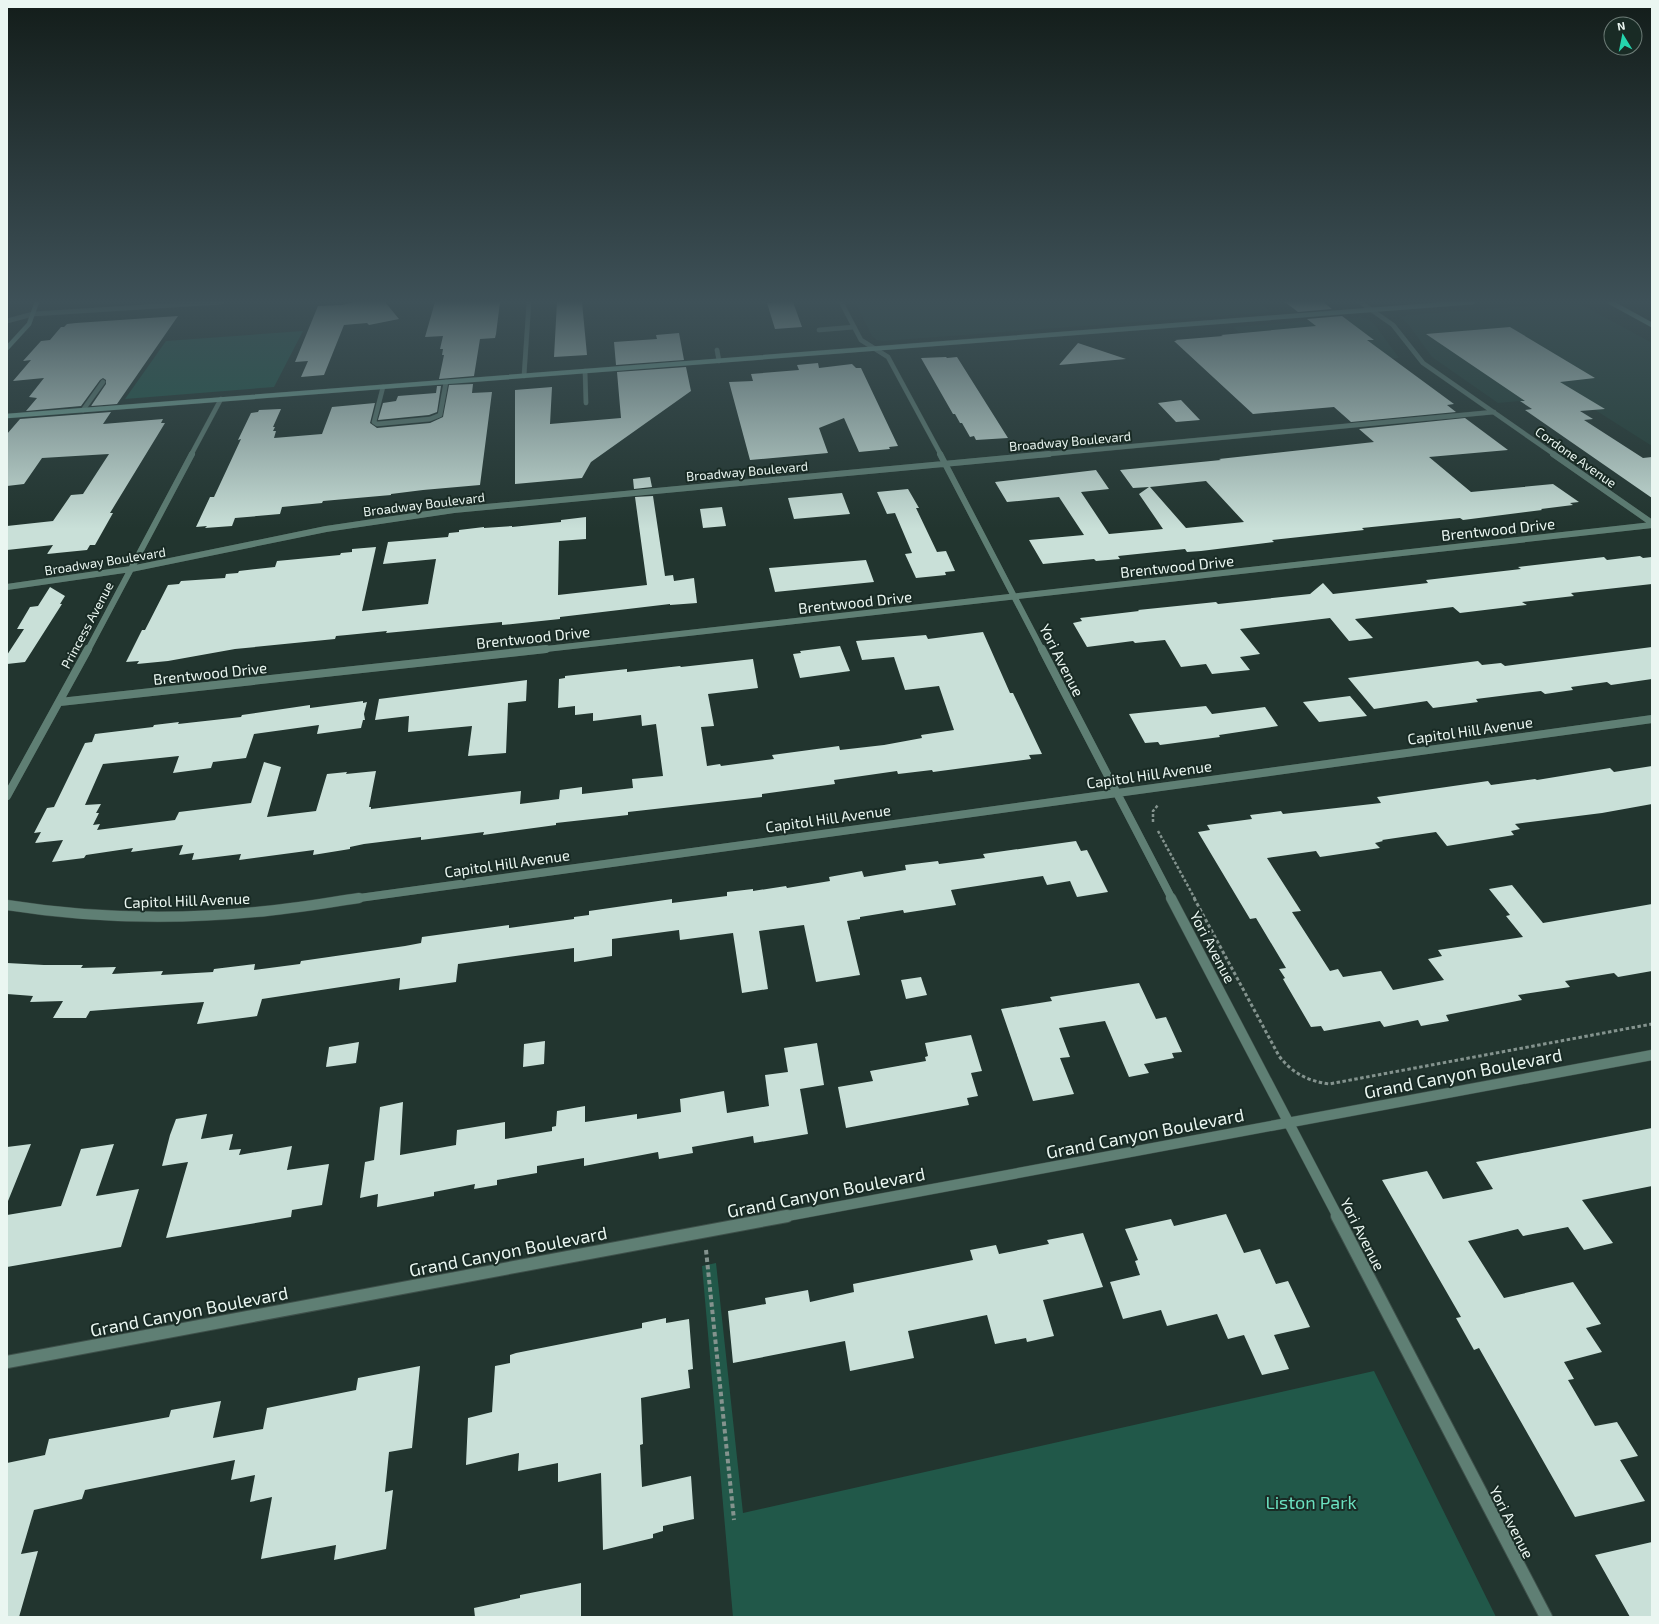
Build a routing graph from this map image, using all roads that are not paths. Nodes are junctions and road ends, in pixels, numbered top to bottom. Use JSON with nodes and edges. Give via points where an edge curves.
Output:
{"nodes":[{"id":1,"x":501,"y":378,"type":"edge"},
{"id":2,"x":585,"y":378,"type":"edge"},
{"id":3,"x":899,"y":378,"type":"edge"},
{"id":4,"x":1444,"y":378,"type":"edge"},
{"id":5,"x":103,"y":382,"type":"dead end"},
{"id":6,"x":446,"y":382,"type":"junction"},
{"id":7,"x":383,"y":387,"type":"junction"},
{"id":8,"x":221,"y":399,"type":"junction"},
{"id":9,"x":586,"y":403,"type":"dead end"},
{"id":10,"x":83,"y":410,"type":"junction"},
{"id":11,"x":1494,"y":412,"type":"junction"},
{"id":12,"x":7,"y":416,"type":"edge"},
{"id":13,"x":945,"y":464,"type":"junction"},
{"id":14,"x":1652,"y":524,"type":"edge"},
{"id":15,"x":131,"y":569,"type":"junction"},
{"id":16,"x":7,"y":587,"type":"edge"},
{"id":17,"x":1014,"y":598,"type":"junction"},
{"id":18,"x":60,"y":702,"type":"junction"},
{"id":19,"x":1652,"y":719,"type":"edge"},
{"id":20,"x":1116,"y":793,"type":"junction"},
{"id":21,"x":7,"y":796,"type":"edge"},
{"id":22,"x":7,"y":905,"type":"edge"},
{"id":23,"x":1652,"y":1055,"type":"edge"},
{"id":24,"x":1289,"y":1123,"type":"junction"},
{"id":25,"x":7,"y":1362,"type":"edge"},
{"id":26,"x":1546,"y":1617,"type":"edge"}],
"edges":[{"from":1,"to":6,"type":"street"},
{"from":2,"to":9,"type":"street"},
{"from":3,"to":13,"type":"street","name":"Yori Avenue"},
{"from":4,"to":11,"type":"street","name":"Cordone Avenue"},
{"from":5,"to":10,"type":"street"},
{"from":6,"to":7,"type":"street"},
{"from":6,"to":7,"type":"street","via":[[440,415],[430,419],[377,424],[374,422]]},
{"from":7,"to":8,"type":"street"},
{"from":8,"to":10,"type":"street"},
{"from":8,"to":15,"type":"street","name":"Princess Avenue"},
{"from":10,"to":12,"type":"street"},
{"from":11,"to":13,"type":"street","name":"Broadway Boulevard"},
{"from":11,"to":14,"type":"street","name":"Cordone Avenue"},
{"from":13,"to":15,"type":"street","name":"Broadway Boulevard","via":[[446,511],[326,529]]},
{"from":13,"to":17,"type":"street","name":"Yori Avenue"},
{"from":14,"to":17,"type":"street","name":"Brentwood Drive"},
{"from":15,"to":16,"type":"street","name":"Broadway Boulevard"},
{"from":15,"to":18,"type":"street","name":"Princess Avenue"},
{"from":17,"to":18,"type":"street","name":"Brentwood Drive"},
{"from":17,"to":20,"type":"street","name":"Yori Avenue"},
{"from":18,"to":21,"type":"street","name":"Princess Avenue"},
{"from":19,"to":20,"type":"street","name":"Capitol Hill Avenue"},
{"from":20,"to":22,"type":"street","name":"Capitol Hill Avenue","via":[[257,912],[178,917],[103,916]]},
{"from":20,"to":24,"type":"street","name":"Yori Avenue"},
{"from":23,"to":24,"type":"street","name":"Grand Canyon Boulevard"},
{"from":24,"to":25,"type":"street","name":"Grand Canyon Boulevard"},
{"from":24,"to":26,"type":"street","name":"Yori Avenue"}]}
